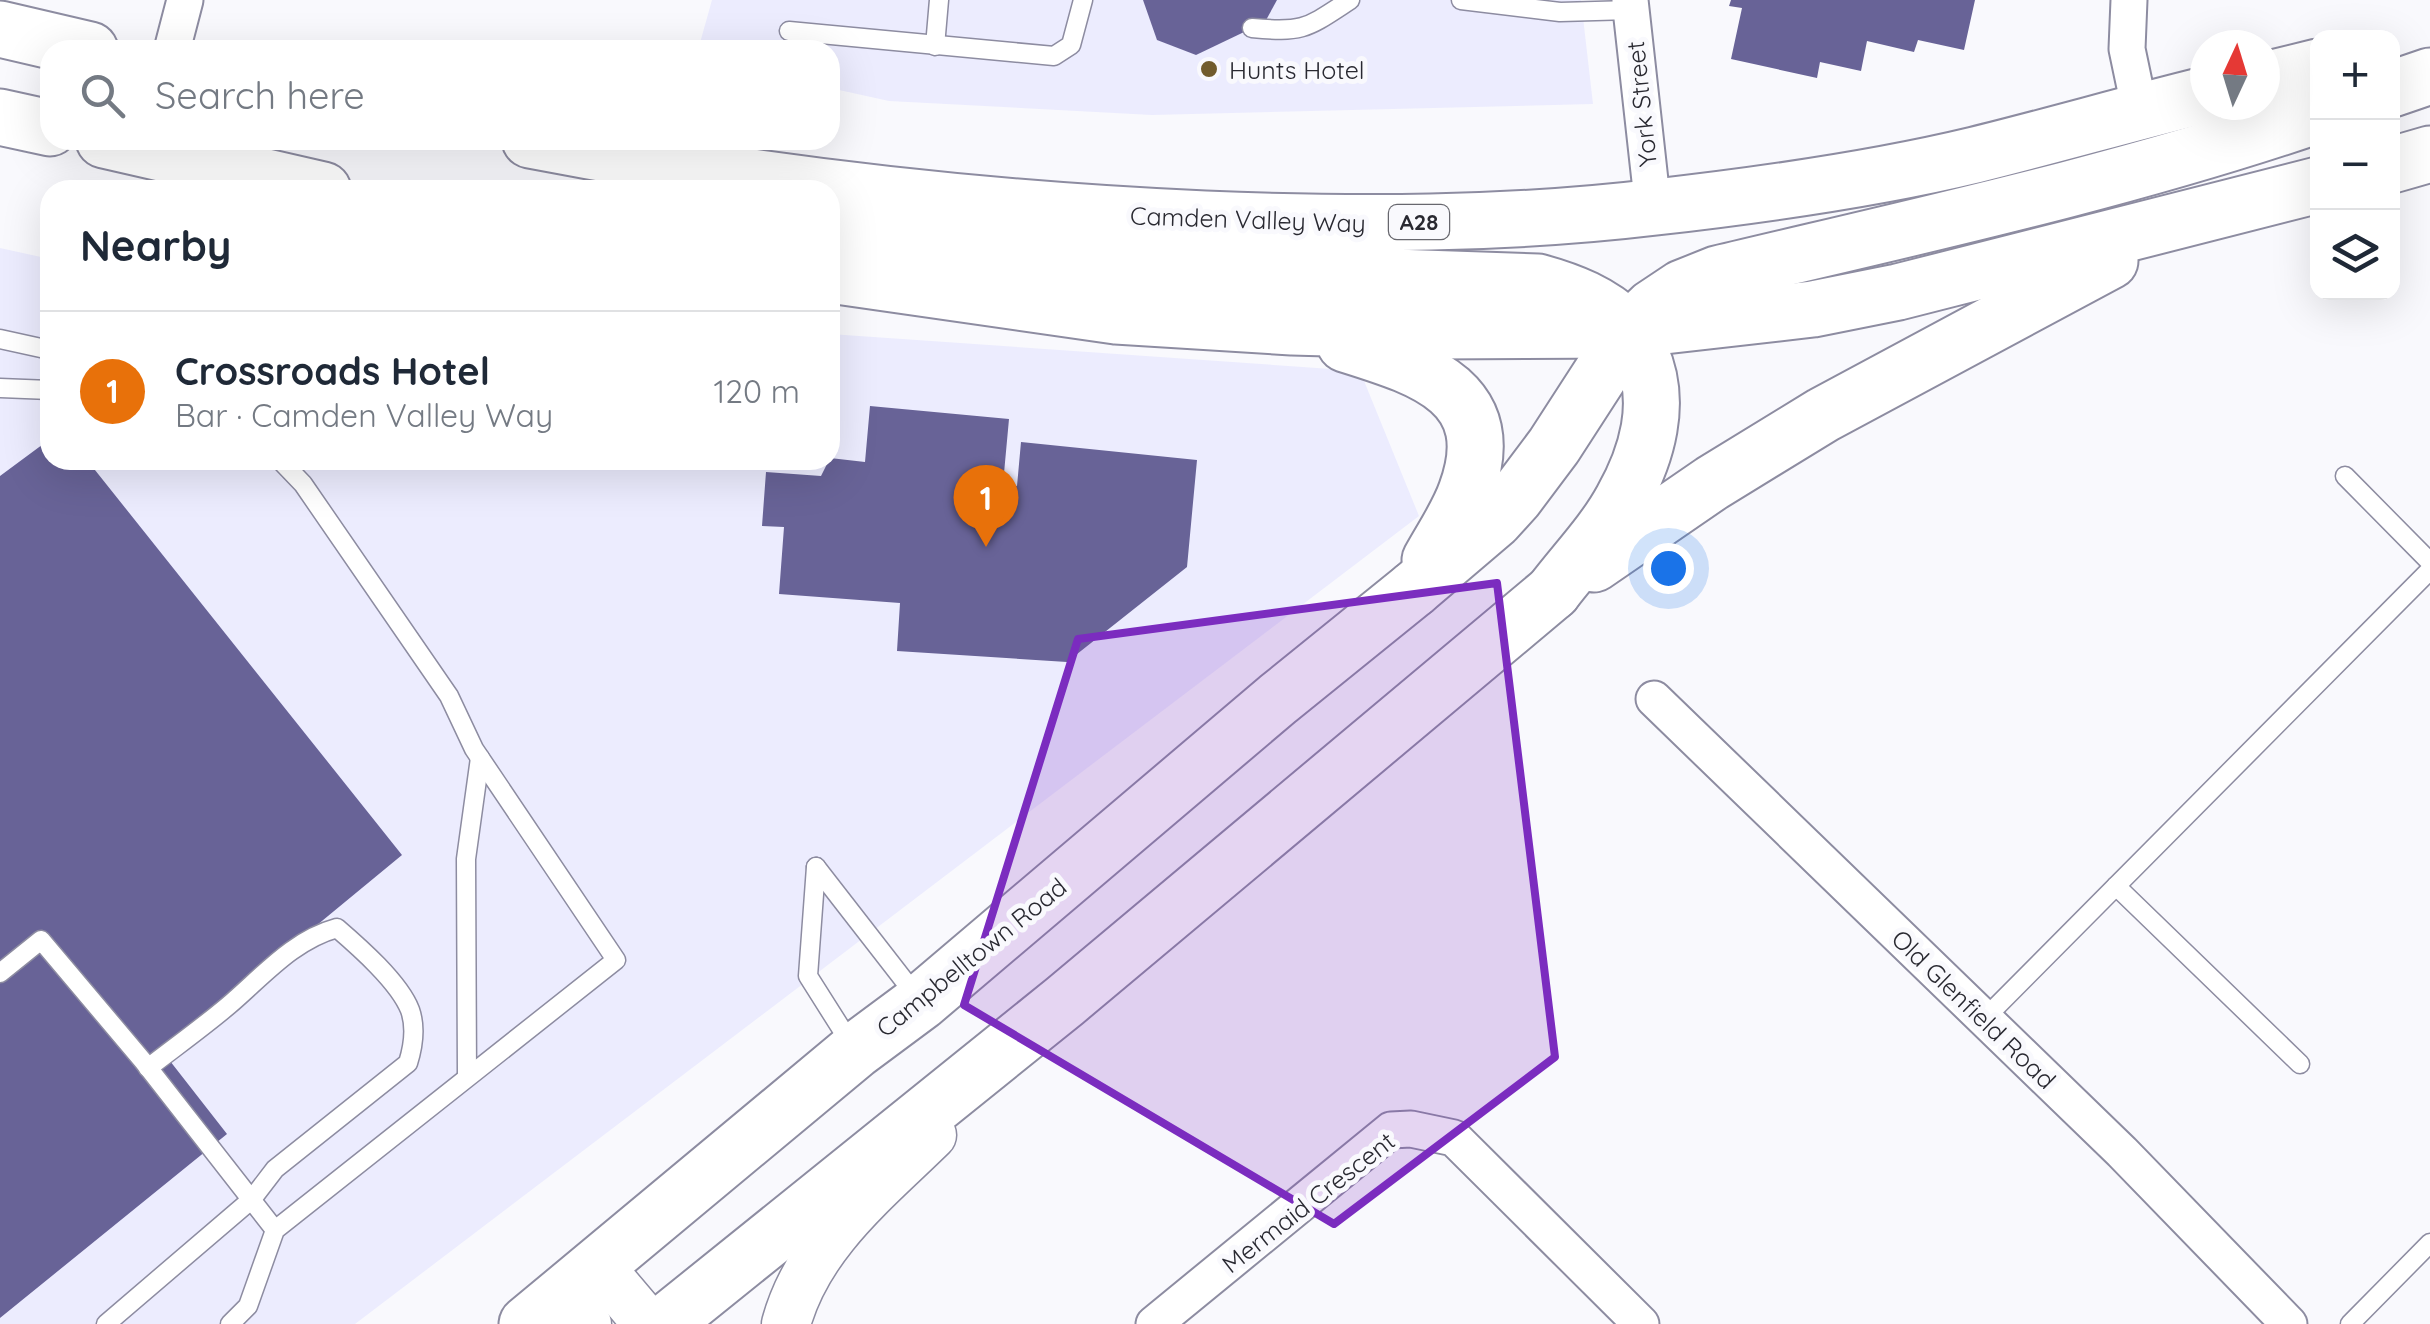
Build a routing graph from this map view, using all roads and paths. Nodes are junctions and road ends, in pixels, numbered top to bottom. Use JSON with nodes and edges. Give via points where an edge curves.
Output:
{"nodes":[{"id":1,"x":185,"y":0,"type":"edge"},
{"id":2,"x":939,"y":0,"type":"edge"},
{"id":3,"x":1083,"y":0,"type":"edge"},
{"id":4,"x":1350,"y":0,"type":"edge"},
{"id":5,"x":1461,"y":0,"type":"edge"},
{"id":6,"x":2128,"y":0,"type":"edge"},
{"id":7,"x":1630,"y":5,"type":"edge"},
{"id":8,"x":1252,"y":28,"type":"dead end"},
{"id":9,"x":0,"y":29,"type":"edge"},
{"id":10,"x":789,"y":32,"type":"dead end"},
{"id":11,"x":2430,"y":39,"type":"edge"},
{"id":12,"x":47,"y":40,"type":"edge"},
{"id":13,"x":175,"y":40,"type":"edge"},
{"id":14,"x":935,"y":46,"type":"junction"},
{"id":15,"x":2400,"y":46,"type":"edge"},
{"id":16,"x":2310,"y":69,"type":"edge"},
{"id":17,"x":2280,"y":76,"type":"edge"},
{"id":18,"x":2430,"y":76,"type":"edge"},
{"id":19,"x":2400,"y":86,"type":"edge"},
{"id":20,"x":2190,"y":99,"type":"edge"},
{"id":21,"x":2140,"y":111,"type":"junction"},
{"id":22,"x":0,"y":117,"type":"edge"},
{"id":23,"x":2310,"y":118,"type":"edge"},
{"id":24,"x":40,"y":126,"type":"edge"},
{"id":25,"x":162,"y":150,"type":"edge"},
{"id":26,"x":574,"y":150,"type":"edge"},
{"id":27,"x":2430,"y":154,"type":"edge"},
{"id":28,"x":2400,"y":163,"type":"edge"},
{"id":29,"x":283,"y":180,"type":"edge"},
{"id":30,"x":705,"y":180,"type":"edge"},
{"id":31,"x":2310,"y":187,"type":"edge"},
{"id":32,"x":840,"y":192,"type":"edge"},
{"id":33,"x":1653,"y":208,"type":"junction"},
{"id":34,"x":2188,"y":220,"type":"junction"},
{"id":35,"x":840,"y":232,"type":"edge"},
{"id":36,"x":840,"y":276,"type":"edge"},
{"id":37,"x":1292,"y":326,"type":"junction"},
{"id":38,"x":1629,"y":330,"type":"junction"},
{"id":39,"x":0,"y":339,"type":"edge"},
{"id":40,"x":40,"y":348,"type":"edge"},
{"id":41,"x":0,"y":388,"type":"edge"},
{"id":42,"x":40,"y":390,"type":"edge"},
{"id":43,"x":290,"y":470,"type":"edge"},
{"id":44,"x":2345,"y":476,"type":"dead end"},
{"id":45,"x":2430,"y":562,"type":"edge"},
{"id":46,"x":2430,"y":570,"type":"edge"},
{"id":47,"x":1414,"y":589,"type":"junction"},
{"id":48,"x":1552,"y":592,"type":"junction"},
{"id":49,"x":1654,"y":699,"type":"dead end"},
{"id":50,"x":480,"y":758,"type":"junction"},
{"id":51,"x":2116,"y":886,"type":"junction"},
{"id":52,"x":0,"y":973,"type":"edge"},
{"id":53,"x":921,"y":1002,"type":"junction"},
{"id":54,"x":1065,"y":1002,"type":"junction"},
{"id":55,"x":1984,"y":1018,"type":"junction"},
{"id":56,"x":856,"y":1051,"type":"junction"},
{"id":57,"x":2300,"y":1064,"type":"dead end"},
{"id":58,"x":148,"y":1068,"type":"junction"},
{"id":59,"x":468,"y":1077,"type":"junction"},
{"id":60,"x":252,"y":1199,"type":"junction"},
{"id":61,"x":275,"y":1230,"type":"junction"},
{"id":62,"x":2430,"y":1243,"type":"edge"},
{"id":63,"x":568,"y":1302,"type":"edge"},
{"id":64,"x":106,"y":1324,"type":"edge"},
{"id":65,"x":230,"y":1324,"type":"edge"},
{"id":66,"x":648,"y":1324,"type":"edge"},
{"id":67,"x":664,"y":1324,"type":"edge"},
{"id":68,"x":786,"y":1324,"type":"edge"},
{"id":69,"x":1154,"y":1324,"type":"edge"},
{"id":70,"x":1640,"y":1324,"type":"edge"},
{"id":71,"x":2289,"y":1324,"type":"edge"},
{"id":72,"x":2350,"y":1324,"type":"edge"}],
"edges":[{"from":1,"to":13,"type":"street"},
{"from":2,"to":14,"type":"lane"},
{"from":3,"to":14,"type":"lane","via":[[1071,45],[1054,56]]},
{"from":4,"to":8,"type":"lane","via":[[1306,28]]},
{"from":5,"to":7,"type":"lane","via":[[1560,12]]},
{"from":6,"to":21,"type":"street","via":[[2128,49]]},
{"from":7,"to":33,"type":"street","name":"York Street"},
{"from":9,"to":12,"type":"main road"},
{"from":10,"to":14,"type":"lane"},
{"from":11,"to":15,"type":"main road"},
{"from":16,"to":17,"type":"main road"},
{"from":18,"to":19,"type":"main road"},
{"from":20,"to":21,"type":"main road","number":"A28"},
{"from":21,"to":33,"type":"main road","name":"Camden Valley Way","number":"A28","via":[[1971,156]]},
{"from":22,"to":24,"type":"main road"},
{"from":23,"to":38,"type":"main road","name":"Campbelltown Road","via":[[2217,148],[1717,274],[1682,288]]},
{"from":25,"to":29,"type":"main road"},
{"from":26,"to":30,"type":"main road","name":"Camden Valley Way","number":"A28"},
{"from":27,"to":28,"type":"main road"},
{"from":31,"to":34,"type":"main road"},
{"from":32,"to":33,"type":"main road","name":"Camden Valley Way","number":"A28","via":[[1266,221],[1409,223]]},
{"from":34,"to":38,"type":"main road","via":[[1813,309]]},
{"from":34,"to":48,"type":"main road","via":[[1822,415]]},
{"from":35,"to":38,"type":"main road","via":[[1158,269],[1538,282],[1574,292]]},
{"from":36,"to":37,"type":"main road","via":[[1116,316]]},
{"from":37,"to":38,"type":"main road"},
{"from":37,"to":47,"type":"main road","via":[[1432,376],[1458,395],[1474,428],[1475,463],[1466,494]]},
{"from":38,"to":47,"type":"main road","name":"Campbelltown Road","via":[[1515,498]]},
{"from":38,"to":48,"type":"main road","via":[[1646,364],[1650,431],[1620,504]]},
{"from":39,"to":40,"type":"lane"},
{"from":41,"to":42,"type":"lane"},
{"from":43,"to":50,"type":"lane","via":[[449,696]]},
{"from":44,"to":45,"type":"lane"},
{"from":46,"to":51,"type":"lane"},
{"from":47,"to":53,"type":"main road","name":"Campbelltown Road"},
{"from":48,"to":54,"type":"main road"},
{"from":49,"to":55,"type":"street","name":"Old Glenfield Road"},
{"from":50,"to":59,"type":"lane","via":[[466,859]]},
{"from":50,"to":59,"type":"lane","via":[[616,960]]},
{"from":51,"to":55,"type":"lane"},
{"from":51,"to":57,"type":"lane"},
{"from":52,"to":58,"type":"lane","via":[[41,940]]},
{"from":53,"to":56,"type":"main road","name":"Campbelltown Road"},
{"from":53,"to":56,"type":"lane","via":[[816,868],[808,976]]},
{"from":54,"to":67,"type":"main road"},
{"from":54,"to":68,"type":"main road","via":[[828,1238]]},
{"from":55,"to":71,"type":"street","name":"Old Glenfield Road"},
{"from":56,"to":63,"type":"main road","name":"Campbelltown Road"},
{"from":58,"to":60,"type":"lane"},
{"from":58,"to":60,"type":"lane","via":[[313,934],[336,928],[396,989],[410,1010],[414,1044],[408,1064],[275,1169]]},
{"from":59,"to":61,"type":"lane"},
{"from":60,"to":61,"type":"lane"},
{"from":60,"to":64,"type":"lane"},
{"from":61,"to":65,"type":"lane","via":[[248,1306]]},
{"from":62,"to":72,"type":"lane"},
{"from":63,"to":66,"type":"main road"},
{"from":69,"to":70,"type":"street","name":"Mermaid Crescent","via":[[1391,1130],[1412,1129],[1454,1138]]}]}
